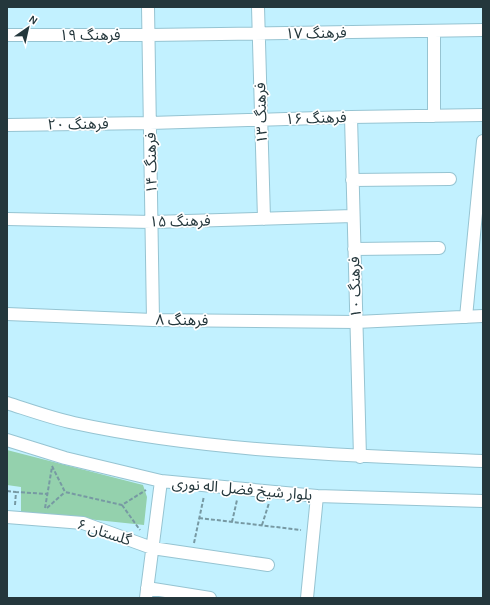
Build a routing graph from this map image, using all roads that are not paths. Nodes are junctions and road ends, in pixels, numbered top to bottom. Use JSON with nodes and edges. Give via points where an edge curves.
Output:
{"nodes":[{"id":1,"x":148,"y":7,"type":"edge"},
{"id":2,"x":258,"y":7,"type":"edge"},
{"id":3,"x":483,"y":30,"type":"edge"},
{"id":4,"x":434,"y":31,"type":"junction"},
{"id":5,"x":259,"y":34,"type":"junction"},
{"id":6,"x":7,"y":35,"type":"edge"},
{"id":7,"x":148,"y":35,"type":"junction"},
{"id":8,"x":483,"y":115,"type":"edge"},
{"id":9,"x":434,"y":116,"type":"junction"},
{"id":10,"x":351,"y":117,"type":"junction"},
{"id":11,"x":262,"y":120,"type":"junction"},
{"id":12,"x":150,"y":123,"type":"junction"},
{"id":13,"x":7,"y":124,"type":"edge"},
{"id":14,"x":483,"y":141,"type":"edge"},
{"id":15,"x":450,"y":179,"type":"dead end"},
{"id":16,"x":352,"y":180,"type":"junction"},
{"id":17,"x":353,"y":216,"type":"junction"},
{"id":18,"x":7,"y":219,"type":"edge"},
{"id":19,"x":264,"y":219,"type":"junction"},
{"id":20,"x":152,"y":222,"type":"junction"},
{"id":21,"x":479,"y":229,"type":"edge"},
{"id":22,"x":439,"y":248,"type":"dead end"},
{"id":23,"x":354,"y":249,"type":"junction"},
{"id":24,"x":7,"y":314,"type":"edge"},
{"id":25,"x":483,"y":316,"type":"edge"},
{"id":26,"x":466,"y":317,"type":"junction"},
{"id":27,"x":153,"y":320,"type":"junction"},
{"id":28,"x":356,"y":322,"type":"junction"},
{"id":29,"x":7,"y":403,"type":"edge"},
{"id":30,"x":7,"y":440,"type":"edge"},
{"id":31,"x":360,"y":457,"type":"junction"},
{"id":32,"x":483,"y":462,"type":"edge"},
{"id":33,"x":161,"y":481,"type":"junction"},
{"id":34,"x":316,"y":496,"type":"junction"},
{"id":35,"x":483,"y":501,"type":"edge"},
{"id":36,"x":11,"y":517,"type":"edge"},
{"id":37,"x":152,"y":548,"type":"junction"},
{"id":38,"x":268,"y":565,"type":"dead end"},
{"id":39,"x":146,"y":593,"type":"edge"},
{"id":40,"x":210,"y":598,"type":"edge"},
{"id":41,"x":307,"y":598,"type":"edge"}],
"edges":[{"from":1,"to":7,"type":"street","name":"فرهنگ ۱۴"},
{"from":2,"to":5,"type":"street","name":"فرهنگ ۱۳"},
{"from":3,"to":4,"type":"street","name":"فرهنگ ۱۷"},
{"from":4,"to":5,"type":"street","name":"فرهنگ ۱۷"},
{"from":4,"to":9,"type":"street"},
{"from":5,"to":7,"type":"street","name":"فرهنگ ۱۷"},
{"from":5,"to":11,"type":"street","name":"فرهنگ ۱۳"},
{"from":6,"to":7,"type":"street","name":"فرهنگ ۱۹"},
{"from":7,"to":12,"type":"street","name":"فرهنگ ۱۴"},
{"from":8,"to":9,"type":"street","name":"فرهنگ ۱۶"},
{"from":9,"to":10,"type":"street","name":"فرهنگ ۱۶"},
{"from":10,"to":11,"type":"street","name":"فرهنگ ۱۶"},
{"from":10,"to":16,"type":"street","name":"فرهنگ ۱۰"},
{"from":11,"to":12,"type":"street","name":"فرهنگ ۱۶"},
{"from":11,"to":19,"type":"street","name":"فرهنگ ۱۳"},
{"from":12,"to":13,"type":"street","name":"فرهنگ ۲۰"},
{"from":12,"to":20,"type":"street","name":"فرهنگ ۱۴"},
{"from":14,"to":21,"type":"street"},
{"from":15,"to":16,"type":"street"},
{"from":16,"to":17,"type":"street","name":"فرهنگ ۱۰"},
{"from":17,"to":19,"type":"street","name":"فرهنگ ۱۵"},
{"from":17,"to":23,"type":"street","name":"فرهنگ ۱۰"},
{"from":18,"to":20,"type":"street","name":"فرهنگ ۱۵"},
{"from":19,"to":20,"type":"street","name":"فرهنگ ۱۵"},
{"from":20,"to":27,"type":"street","name":"فرهنگ ۱۴"},
{"from":21,"to":26,"type":"street"},
{"from":22,"to":23,"type":"street"},
{"from":23,"to":28,"type":"street","name":"فرهنگ ۱۰"},
{"from":24,"to":27,"type":"street","name":"فرهنگ ۸"},
{"from":25,"to":26,"type":"street","name":"فرهنگ ۸"},
{"from":26,"to":28,"type":"street","name":"فرهنگ ۸"},
{"from":27,"to":28,"type":"street","name":"فرهنگ ۸"},
{"from":28,"to":31,"type":"street","name":"فرهنگ ۱۰"},
{"from":29,"to":31,"type":"street","via":[[73,423],[170,440]]},
{"from":30,"to":33,"type":"street","name":"بلوار شیخ فضل اله نوری","via":[[65,458]]},
{"from":31,"to":32,"type":"street"},
{"from":33,"to":34,"type":"street","name":"بلوار شیخ فضل اله نوری"},
{"from":33,"to":37,"type":"street"},
{"from":34,"to":35,"type":"street","name":"بلوار شیخ فضل اله نوری"},
{"from":34,"to":41,"type":"street"},
{"from":36,"to":37,"type":"street","name":"گلستان ۶","via":[[83,522]]},
{"from":37,"to":38,"type":"street","name":"گلستان ۶"},
{"from":37,"to":39,"type":"street"},
{"from":39,"to":40,"type":"street"}]}
